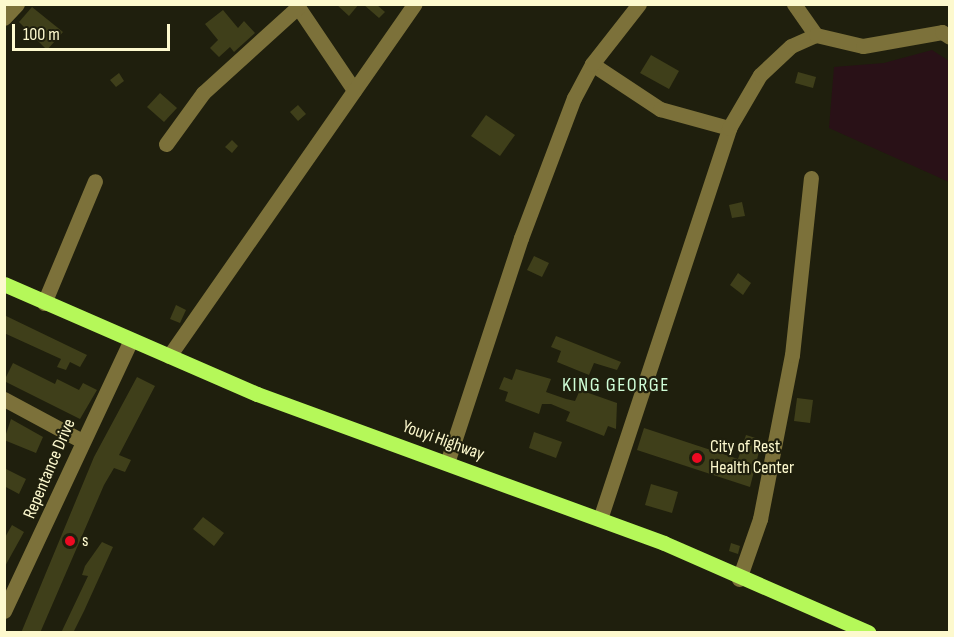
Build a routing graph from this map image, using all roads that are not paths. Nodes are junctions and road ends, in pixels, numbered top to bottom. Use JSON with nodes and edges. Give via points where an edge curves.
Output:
{"nodes":[{"id":1,"x":17,"y":4,"type":"edge"},
{"id":2,"x":415,"y":4,"type":"edge"},
{"id":3,"x":639,"y":4,"type":"edge"},
{"id":4,"x":794,"y":4,"type":"edge"},
{"id":5,"x":297,"y":6,"type":"edge"},
{"id":6,"x":4,"y":18,"type":"edge"},
{"id":7,"x":816,"y":35,"type":"junction"},
{"id":8,"x":950,"y":37,"type":"edge"},
{"id":9,"x":592,"y":64,"type":"junction"},
{"id":10,"x":354,"y":90,"type":"junction"},
{"id":11,"x":729,"y":128,"type":"junction"},
{"id":12,"x":166,"y":144,"type":"dead end"},
{"id":13,"x":811,"y":178,"type":"dead end"},
{"id":14,"x":95,"y":181,"type":"dead end"},
{"id":15,"x":4,"y":284,"type":"edge"},
{"id":16,"x":44,"y":303,"type":"junction"},
{"id":17,"x":130,"y":342,"type":"junction"},
{"id":18,"x":169,"y":356,"type":"junction"},
{"id":19,"x":4,"y":399,"type":"edge"},
{"id":20,"x":82,"y":441,"type":"junction"},
{"id":21,"x":447,"y":463,"type":"junction"},
{"id":22,"x":600,"y":519,"type":"junction"},
{"id":23,"x":739,"y":579,"type":"junction"},
{"id":24,"x":4,"y":611,"type":"edge"},
{"id":25,"x":868,"y":633,"type":"edge"}],
"edges":[{"from":1,"to":6,"type":"street"},
{"from":2,"to":10,"type":"street"},
{"from":3,"to":9,"type":"street"},
{"from":4,"to":7,"type":"street"},
{"from":5,"to":10,"type":"street"},
{"from":5,"to":12,"type":"street","via":[[203,93]]},
{"from":7,"to":8,"type":"street","via":[[863,46],[942,32]]},
{"from":7,"to":11,"type":"street","via":[[791,45],[760,75]]},
{"from":9,"to":11,"type":"street","via":[[660,109]]},
{"from":9,"to":21,"type":"street","via":[[520,238]]},
{"from":10,"to":18,"type":"street"},
{"from":11,"to":22,"type":"street"},
{"from":13,"to":23,"type":"street","via":[[792,355],[760,519]]},
{"from":14,"to":16,"type":"street"},
{"from":15,"to":16,"type":"main road","name":"Youyi Highway"},
{"from":16,"to":17,"type":"main road","name":"Youyi Highway"},
{"from":17,"to":18,"type":"main road","name":"Youyi Highway"},
{"from":17,"to":20,"type":"street","name":"Repentance Drive"},
{"from":18,"to":21,"type":"main road","name":"Youyi Highway"},
{"from":19,"to":20,"type":"street"},
{"from":20,"to":24,"type":"street","name":"Repentance Drive"},
{"from":21,"to":22,"type":"main road","name":"Youyi Highway"},
{"from":22,"to":23,"type":"main road","name":"Youyi Highway"},
{"from":23,"to":25,"type":"main road","name":"Youyi Highway"}]}
